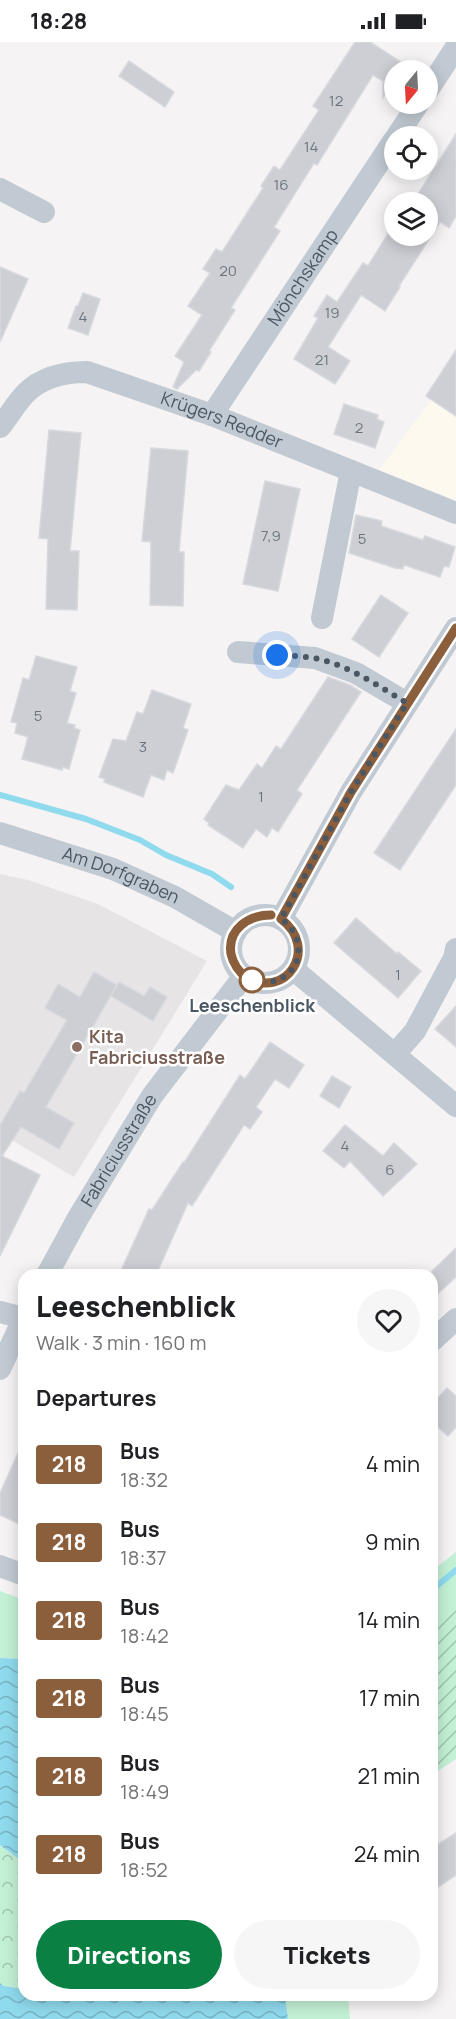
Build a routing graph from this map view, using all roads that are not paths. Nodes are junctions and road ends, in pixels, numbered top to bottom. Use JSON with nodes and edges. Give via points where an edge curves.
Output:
{"nodes":[{"id":1,"x":456,"y":47,"type":"edge"},
{"id":2,"x":438,"y":75,"type":"edge"},
{"id":3,"x":384,"y":156,"type":"edge"},
{"id":4,"x":0,"y":189,"type":"edge"},
{"id":5,"x":44,"y":212,"type":"dead end"},
{"id":6,"x":212,"y":415,"type":"junction"},
{"id":7,"x":0,"y":427,"type":"edge"},
{"id":8,"x":351,"y":471,"type":"junction"},
{"id":9,"x":456,"y":513,"type":"edge"},
{"id":10,"x":322,"y":618,"type":"dead end"},
{"id":11,"x":456,"y":628,"type":"edge"},
{"id":12,"x":238,"y":652,"type":"dead end"},
{"id":13,"x":407,"y":703,"type":"junction"},
{"id":14,"x":0,"y":833,"type":"edge"},
{"id":15,"x":281,"y":919,"type":"junction"},
{"id":16,"x":236,"y":932,"type":"junction"},
{"id":17,"x":456,"y":949,"type":"edge"},
{"id":18,"x":292,"y":969,"type":"junction"},
{"id":19,"x":244,"y":976,"type":"junction"},
{"id":20,"x":395,"y":1054,"type":"junction"},
{"id":21,"x":456,"y":1106,"type":"edge"},
{"id":22,"x":50,"y":1269,"type":"edge"},
{"id":23,"x":0,"y":1312,"type":"edge"},
{"id":24,"x":18,"y":1316,"type":"edge"},
{"id":25,"x":456,"y":1319,"type":"edge"},
{"id":26,"x":18,"y":1331,"type":"edge"},
{"id":27,"x":438,"y":1336,"type":"edge"},
{"id":28,"x":0,"y":1369,"type":"edge"},
{"id":29,"x":0,"y":1566,"type":"edge"},
{"id":30,"x":18,"y":1573,"type":"edge"}],
"edges":[{"from":1,"to":2,"type":"street"},
{"from":3,"to":6,"type":"street","name":"Mönchskamp"},
{"from":4,"to":5,"type":"street"},
{"from":6,"to":7,"type":"street","name":"Krügers Redder","via":[[87,372],[69,372],[40,382],[26,393]]},
{"from":6,"to":8,"type":"street","name":"Krügers Redder"},
{"from":8,"to":9,"type":"street","name":"Krügers Redder"},
{"from":8,"to":10,"type":"street"},
{"from":11,"to":13,"type":"street"},
{"from":12,"to":13,"type":"street","via":[[315,658],[356,673]]},
{"from":13,"to":15,"type":"street","via":[[351,792]]},
{"from":14,"to":16,"type":"street","name":"Am Dorfgraben","via":[[113,869],[175,897]]},
{"from":15,"to":16,"type":"street","via":[[261,915],[242,924]]},
{"from":15,"to":18,"type":"street","via":[[295,932],[298,942]]},
{"from":16,"to":19,"type":"street","via":[[231,954]]},
{"from":17,"to":20,"type":"street","via":[[415,1031]]},
{"from":18,"to":19,"type":"street","via":[[274,982],[263,983]]},
{"from":18,"to":20,"type":"street"},
{"from":19,"to":22,"type":"street","name":"Fabriciusstraße","via":[[152,1096]]},
{"from":20,"to":21,"type":"street"},
{"from":23,"to":24,"type":"street"},
{"from":25,"to":27,"type":"street"},
{"from":26,"to":28,"type":"street"},
{"from":29,"to":30,"type":"street"}]}
